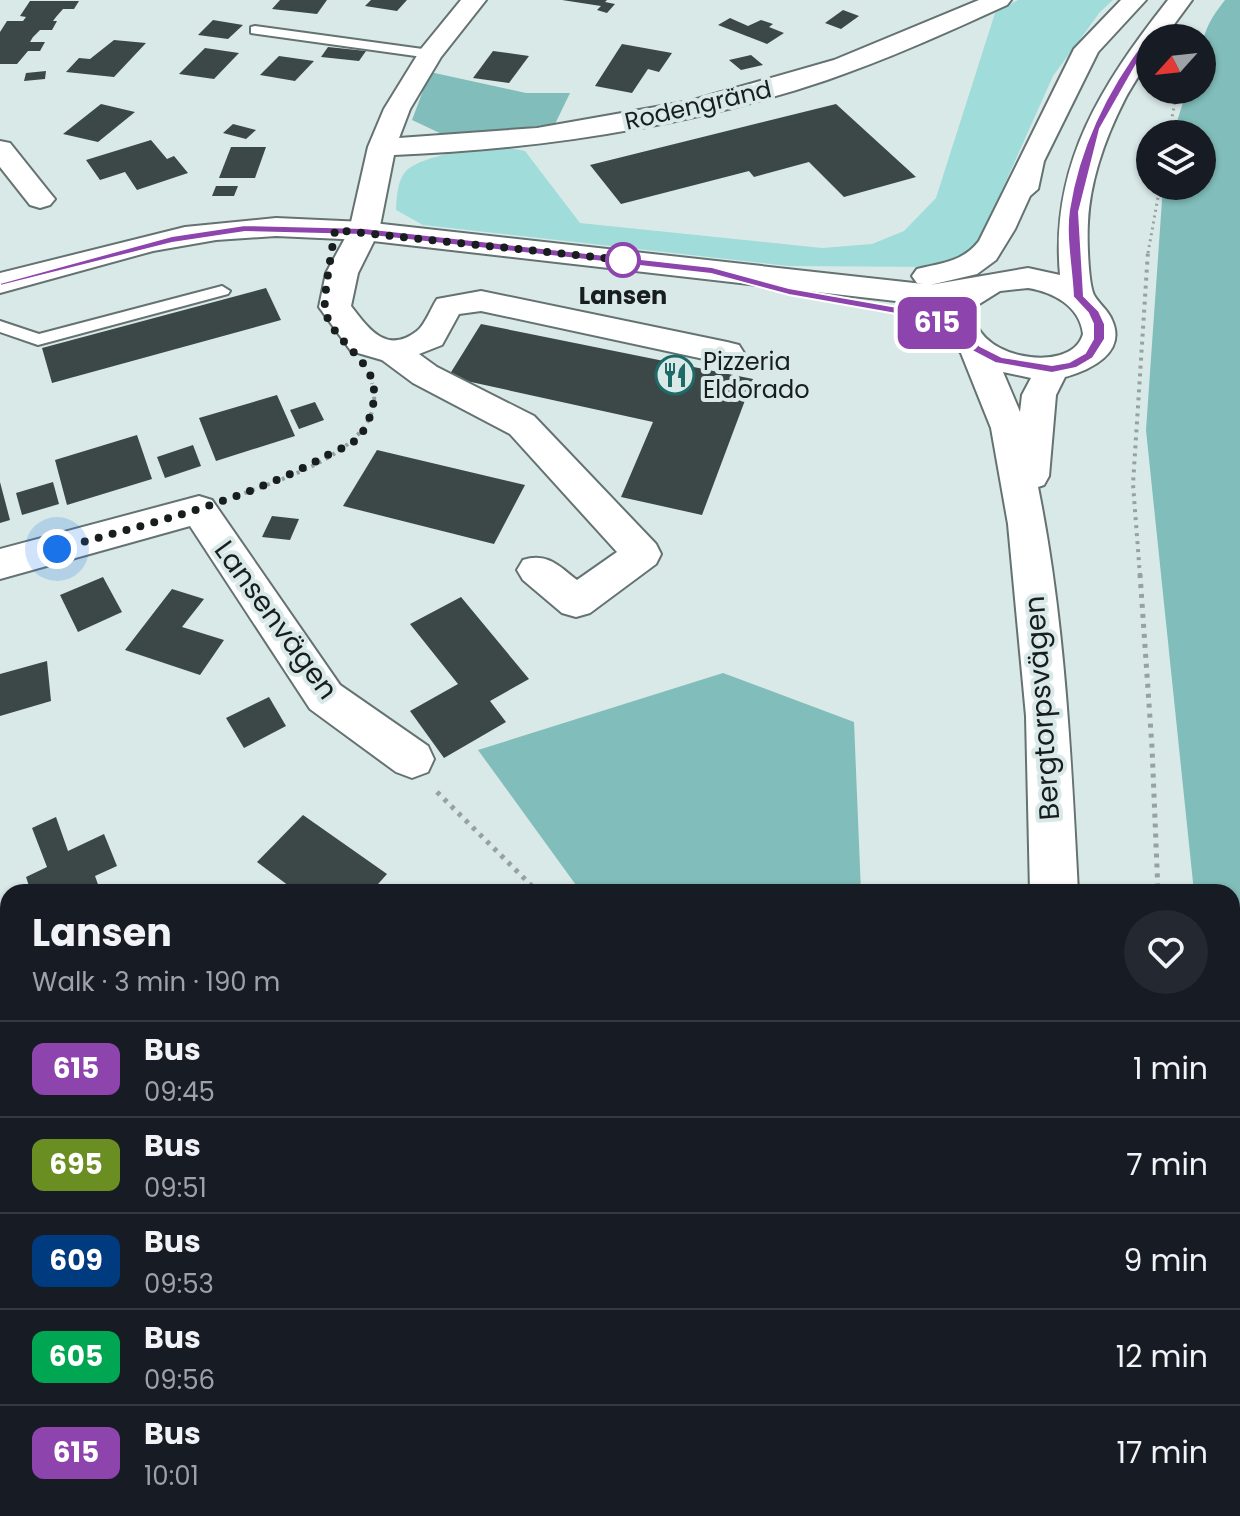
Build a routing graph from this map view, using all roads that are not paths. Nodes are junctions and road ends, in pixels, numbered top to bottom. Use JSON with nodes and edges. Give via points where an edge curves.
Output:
{"nodes":[{"id":1,"x":474,"y":0,"type":"edge"},
{"id":2,"x":999,"y":0,"type":"edge"},
{"id":3,"x":1134,"y":0,"type":"edge"},
{"id":4,"x":1180,"y":0,"type":"edge"},
{"id":5,"x":1161,"y":24,"type":"edge"},
{"id":6,"x":255,"y":30,"type":"dead end"},
{"id":7,"x":430,"y":54,"type":"junction"},
{"id":8,"x":1136,"y":56,"type":"edge"},
{"id":9,"x":382,"y":147,"type":"junction"},
{"id":10,"x":0,"y":149,"type":"edge"},
{"id":11,"x":1030,"y":161,"type":"junction"},
{"id":12,"x":40,"y":199,"type":"dead end"},
{"id":13,"x":364,"y":231,"type":"junction"},
{"id":14,"x":712,"y":271,"type":"junction"},
{"id":15,"x":0,"y":283,"type":"edge"},
{"id":16,"x":988,"y":284,"type":"junction"},
{"id":17,"x":222,"y":291,"type":"dead end"},
{"id":18,"x":1078,"y":297,"type":"junction"},
{"id":19,"x":0,"y":326,"type":"edge"},
{"id":20,"x":969,"y":341,"type":"junction"},
{"id":21,"x":727,"y":353,"type":"dead end"},
{"id":22,"x":381,"y":364,"type":"junction"},
{"id":23,"x":1052,"y":369,"type":"junction"},
{"id":24,"x":1027,"y":524,"type":"junction"},
{"id":25,"x":0,"y":564,"type":"edge"},
{"id":26,"x":537,"y":570,"type":"dead end"},
{"id":27,"x":412,"y":759,"type":"road end"},
{"id":28,"x":1054,"y":884,"type":"edge"}],
"edges":[{"from":1,"to":7,"type":"street"},
{"from":2,"to":9,"type":"street","name":"Rodengränd","via":[[858,59],[714,104],[571,133]]},
{"from":3,"to":11,"type":"street","name":"Bergtorpsvägen","via":[[1087,49]]},
{"from":4,"to":5,"type":"street"},
{"from":6,"to":7,"type":"lane"},
{"from":7,"to":9,"type":"street","via":[[397,109]]},
{"from":8,"to":18,"type":"street","via":[[1095,129],[1074,212]]},
{"from":9,"to":13,"type":"street"},
{"from":10,"to":12,"type":"street"},
{"from":11,"to":14,"type":"street","via":[[993,241],[978,261],[952,272],[927,276],[762,268]]},
{"from":11,"to":16,"type":"street","name":"Bergtorpsvägen","via":[[1008,259]]},
{"from":13,"to":14,"type":"street"},
{"from":13,"to":15,"type":"street","via":[[245,228],[172,240]]},
{"from":13,"to":22,"type":"street","via":[[342,273],[335,307]]},
{"from":14,"to":16,"type":"street","via":[[931,295]]},
{"from":14,"to":20,"type":"street","via":[[789,292],[916,314]]},
{"from":16,"to":18,"type":"street","via":[[1028,278]]},
{"from":16,"to":20,"type":"street","name":"Bergtorpsvägen","via":[[966,295],[958,308]]},
{"from":17,"to":19,"type":"lane","via":[[38,340]]},
{"from":18,"to":23,"type":"street","via":[[1093,311],[1099,339],[1089,355]]},
{"from":20,"to":23,"type":"street","via":[[999,360]]},
{"from":20,"to":24,"type":"street","name":"Bergtorpsvägen","via":[[1009,428]]},
{"from":21,"to":22,"type":"street","via":[[481,301],[448,306],[430,338]]},
{"from":22,"to":26,"type":"street","via":[[425,375],[522,425],[642,554],[576,602]]},
{"from":23,"to":24,"type":"street","name":"Bergtorpsvägen","via":[[1039,395]]},
{"from":24,"to":28,"type":"street","name":"Bergtorpsvägen","via":[[1047,716]]},
{"from":25,"to":27,"type":"street","name":"Lansenvägen","via":[[199,510],[325,697]]}]}
